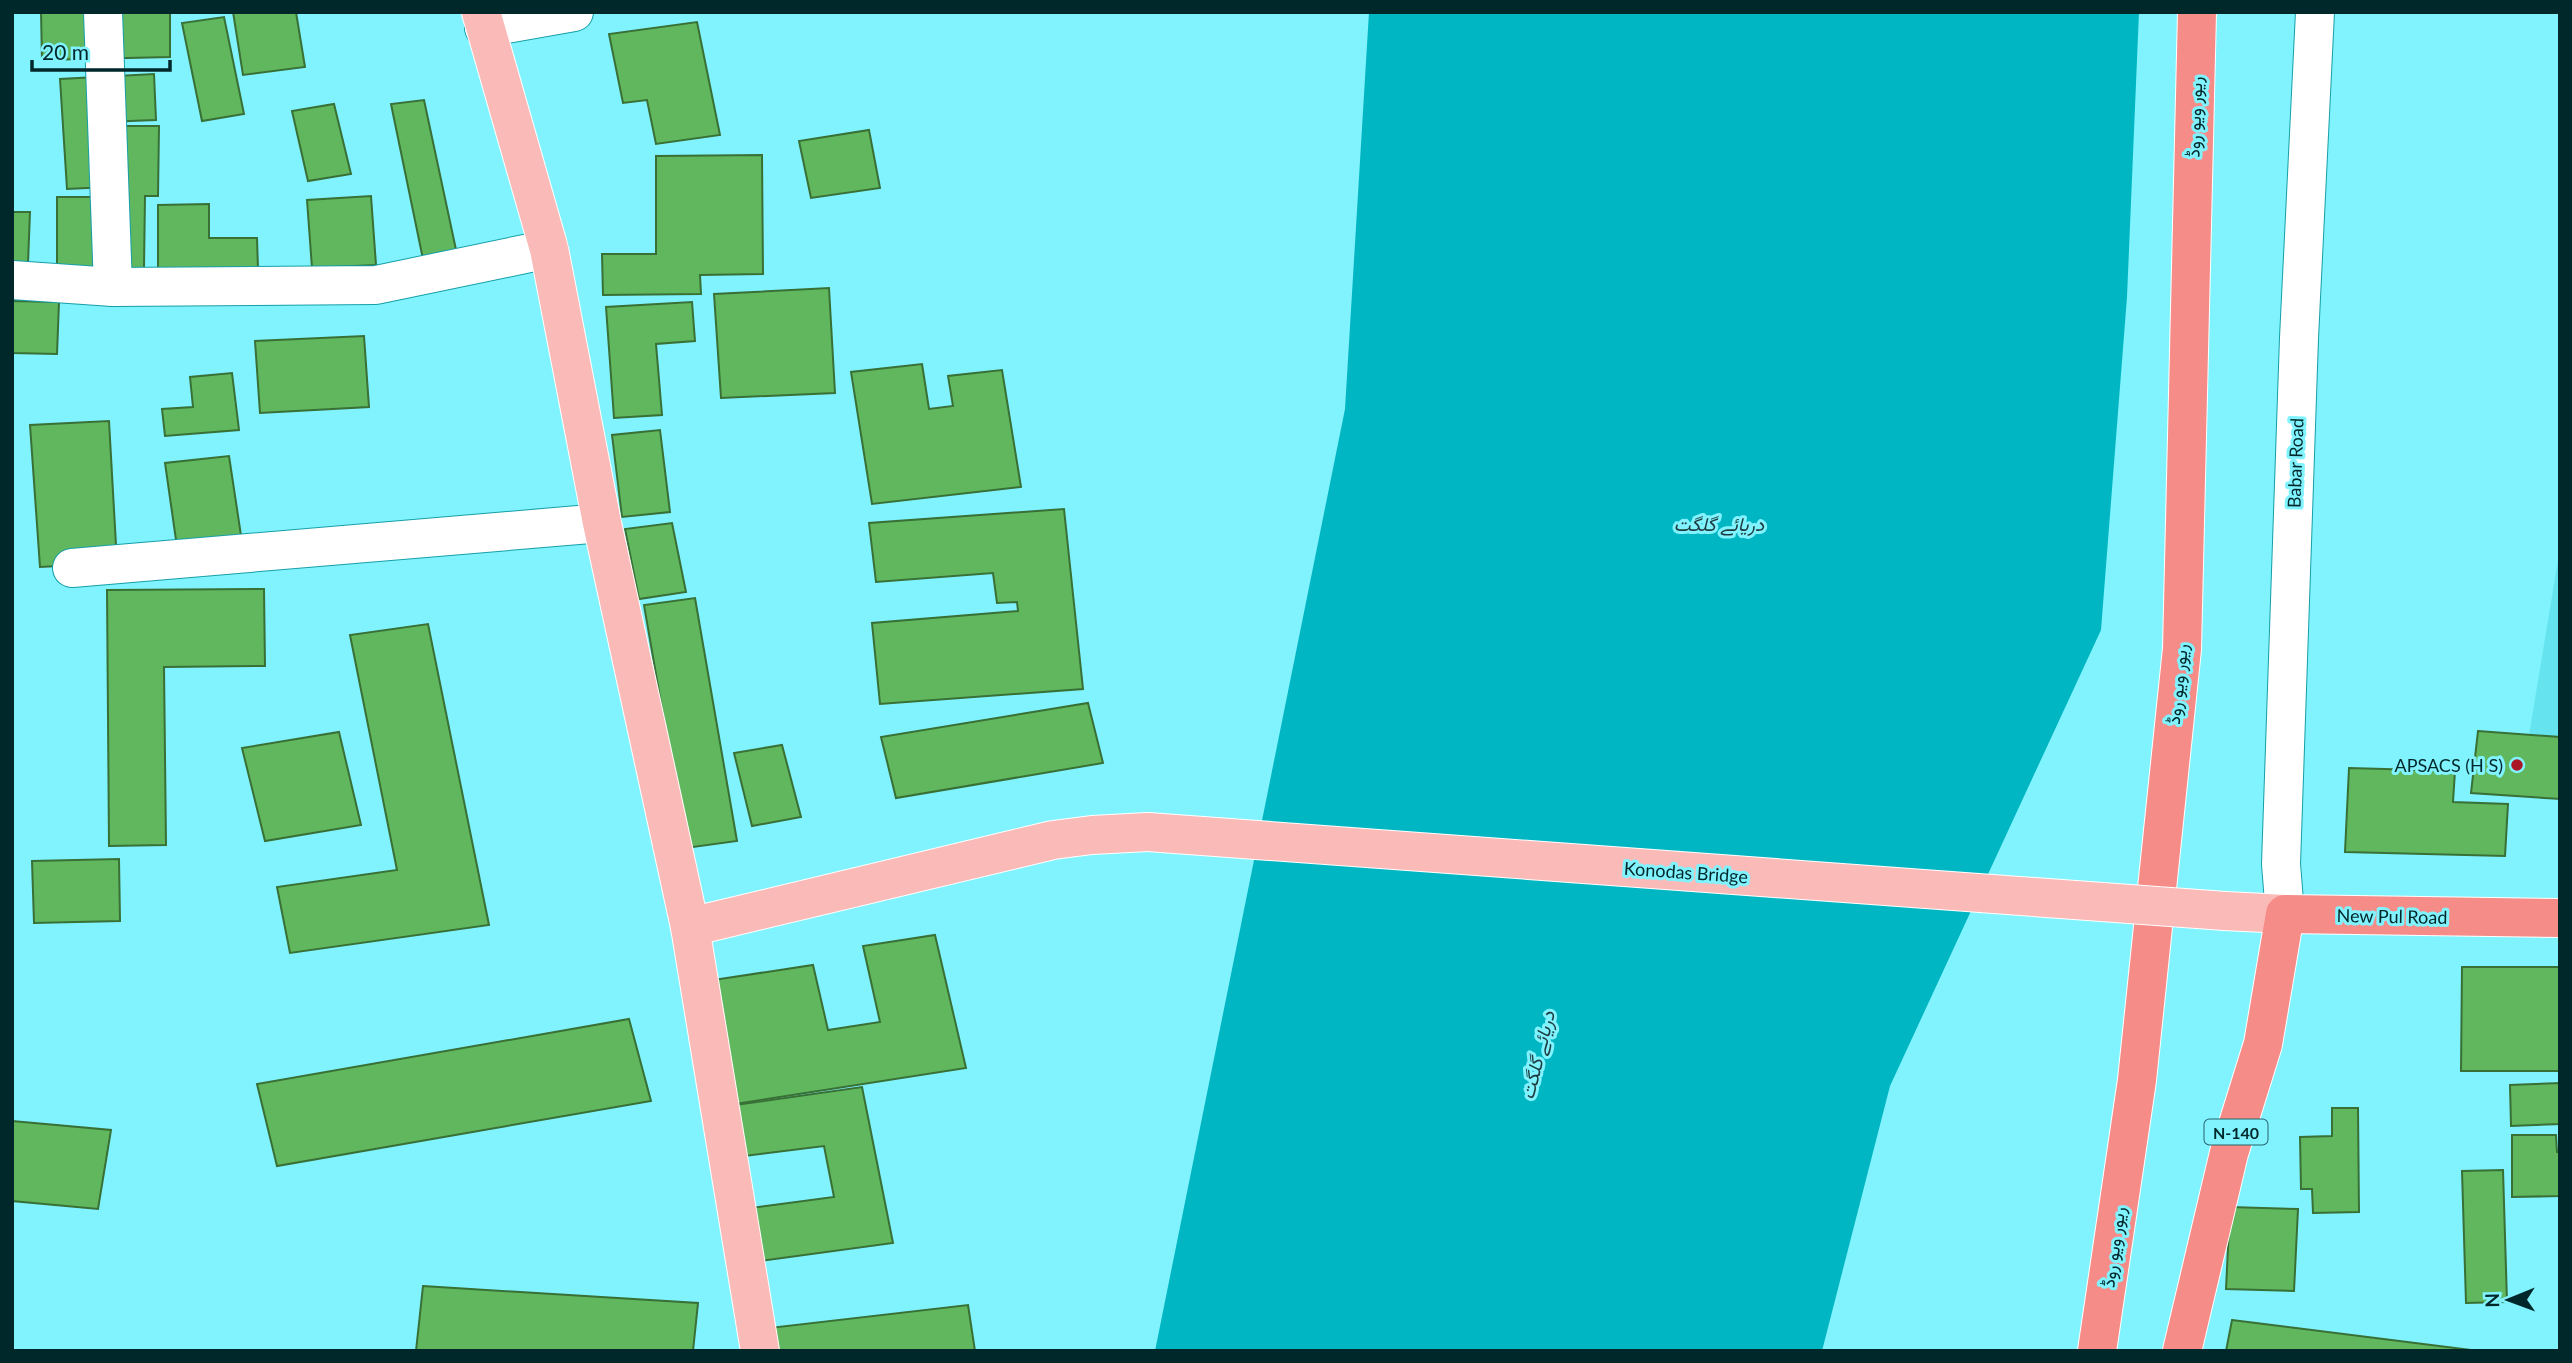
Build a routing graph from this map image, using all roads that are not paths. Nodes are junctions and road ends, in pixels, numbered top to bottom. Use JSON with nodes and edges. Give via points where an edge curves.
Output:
{"nodes":[{"id":1,"x":103,"y":12,"type":"edge"},
{"id":2,"x":574,"y":12,"type":"edge"},
{"id":3,"x":2197,"y":12,"type":"edge"},
{"id":4,"x":2315,"y":12,"type":"edge"},
{"id":5,"x":482,"y":20,"type":"edge"},
{"id":6,"x":549,"y":249,"type":"junction"},
{"id":7,"x":12,"y":280,"type":"edge"},
{"id":8,"x":113,"y":287,"type":"junction"},
{"id":9,"x":603,"y":523,"type":"junction"},
{"id":10,"x":72,"y":568,"type":"dead end"},
{"id":11,"x":2225,"y":911,"type":"joint"},
{"id":12,"x":2286,"y":914,"type":"junction"},
{"id":13,"x":2560,"y":918,"type":"edge"},
{"id":14,"x":690,"y":927,"type":"junction"},
{"id":15,"x":760,"y":1351,"type":"edge"},
{"id":16,"x":2097,"y":1351,"type":"edge"},
{"id":17,"x":2182,"y":1351,"type":"edge"}],
"edges":[{"from":1,"to":8,"type":"street"},
{"from":2,"to":5,"type":"street"},
{"from":3,"to":16,"type":"highway","name":"ریور ویو روڈ","via":[[2182,649],[2137,1080]]},
{"from":4,"to":12,"type":"street","name":"Babar Road","via":[[2281,864]]},
{"from":5,"to":6,"type":"main road"},
{"from":6,"to":8,"type":"street","via":[[376,285]]},
{"from":6,"to":9,"type":"main road"},
{"from":7,"to":8,"type":"street"},
{"from":9,"to":10,"type":"street"},
{"from":9,"to":14,"type":"main road"},
{"from":11,"to":12,"type":"main road","name":"New Pul Road"},
{"from":11,"to":14,"type":"main road","name":"Konodas Bridge","bridge":true,"via":[[1148,832],[1053,840]]},
{"from":12,"to":13,"type":"highway","name":"New Pul Road"},
{"from":12,"to":17,"type":"highway","number":"N-140","via":[[2263,1044],[2230,1153]]},
{"from":14,"to":15,"type":"main road"}]}
